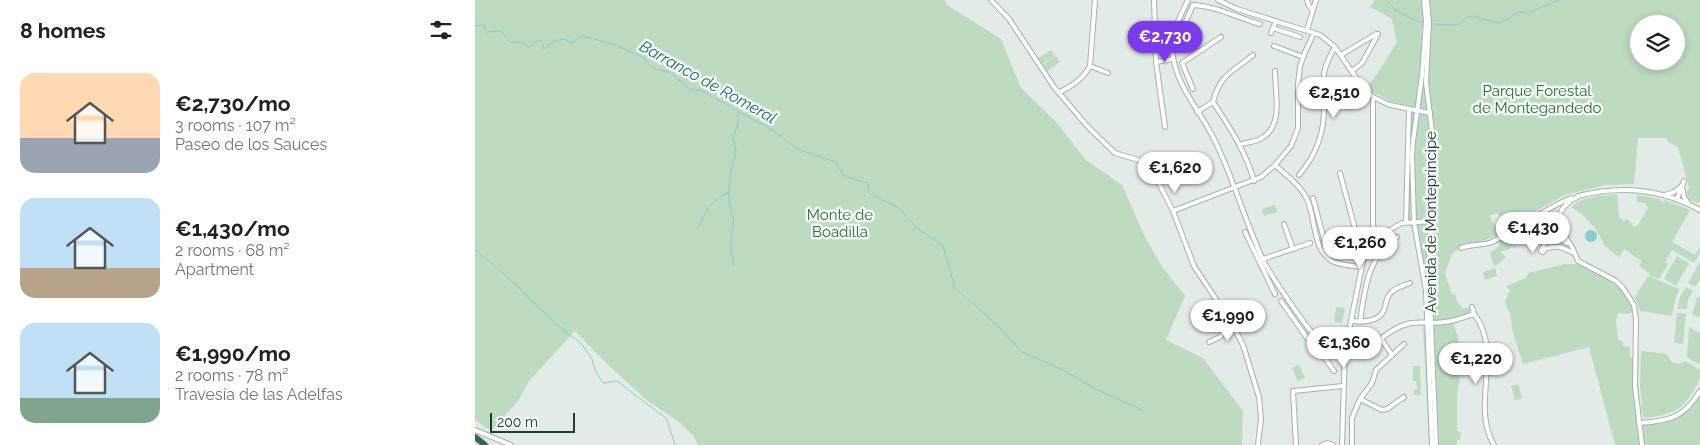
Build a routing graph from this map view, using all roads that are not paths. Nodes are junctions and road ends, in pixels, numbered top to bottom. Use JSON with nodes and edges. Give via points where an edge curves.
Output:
{"nodes":[{"id":1,"x":991,"y":0,"type":"edge"},
{"id":2,"x":1095,"y":0,"type":"edge"},
{"id":3,"x":1154,"y":0,"type":"edge"},
{"id":4,"x":1188,"y":0,"type":"edge"},
{"id":5,"x":1218,"y":0,"type":"edge"},
{"id":6,"x":1307,"y":0,"type":"edge"},
{"id":7,"x":1316,"y":0,"type":"edge"},
{"id":8,"x":1426,"y":0,"type":"edge"},
{"id":9,"x":1237,"y":9,"type":"junction"},
{"id":10,"x":1313,"y":11,"type":"junction"},
{"id":11,"x":1234,"y":17,"type":"junction"},
{"id":12,"x":1276,"y":21,"type":"junction"},
{"id":13,"x":1260,"y":24,"type":"dead end"},
{"id":14,"x":1175,"y":26,"type":"junction"},
{"id":15,"x":1183,"y":28,"type":"junction"},
{"id":16,"x":1273,"y":28,"type":"junction"},
{"id":17,"x":1307,"y":30,"type":"junction"},
{"id":18,"x":1271,"y":33,"type":"dead end"},
{"id":19,"x":1314,"y":33,"type":"junction"},
{"id":20,"x":1300,"y":36,"type":"dead end"},
{"id":21,"x":1221,"y":37,"type":"dead end"},
{"id":22,"x":1179,"y":40,"type":"dead end"},
{"id":23,"x":1274,"y":46,"type":"dead end"},
{"id":24,"x":1335,"y":48,"type":"junction"},
{"id":25,"x":1253,"y":55,"type":"dead end"},
{"id":26,"x":1341,"y":56,"type":"junction"},
{"id":27,"x":1303,"y":57,"type":"junction"},
{"id":28,"x":1156,"y":62,"type":"junction"},
{"id":29,"x":1174,"y":62,"type":"junction"},
{"id":30,"x":1182,"y":63,"type":"junction"},
{"id":31,"x":1090,"y":66,"type":"junction"},
{"id":32,"x":1275,"y":71,"type":"dead end"},
{"id":33,"x":1351,"y":71,"type":"junction"},
{"id":34,"x":1108,"y":72,"type":"dead end"},
{"id":35,"x":1193,"y":89,"type":"dead end"},
{"id":36,"x":1060,"y":92,"type":"junction"},
{"id":37,"x":1373,"y":97,"type":"junction"},
{"id":38,"x":1213,"y":102,"type":"junction"},
{"id":39,"x":1409,"y":109,"type":"junction"},
{"id":40,"x":1417,"y":111,"type":"junction"},
{"id":41,"x":1197,"y":112,"type":"junction"},
{"id":42,"x":1431,"y":114,"type":"junction"},
{"id":43,"x":1165,"y":127,"type":"dead end"},
{"id":44,"x":1239,"y":145,"type":"junction"},
{"id":45,"x":1275,"y":165,"type":"junction"},
{"id":46,"x":1340,"y":173,"type":"dead end"},
{"id":47,"x":1299,"y":176,"type":"dead end"},
{"id":48,"x":1254,"y":181,"type":"junction"},
{"id":49,"x":1683,"y":184,"type":"junction"},
{"id":50,"x":1236,"y":188,"type":"junction"},
{"id":51,"x":1665,"y":195,"type":"junction"},
{"id":52,"x":1579,"y":196,"type":"junction"},
{"id":53,"x":1313,"y":198,"type":"dead end"},
{"id":54,"x":1677,"y":199,"type":"junction"},
{"id":55,"x":1700,"y":204,"type":"edge"},
{"id":56,"x":1690,"y":205,"type":"junction"},
{"id":57,"x":1546,"y":210,"type":"junction"},
{"id":58,"x":1700,"y":210,"type":"edge"},
{"id":59,"x":1173,"y":211,"type":"junction"},
{"id":60,"x":1541,"y":213,"type":"junction"},
{"id":61,"x":1556,"y":216,"type":"junction"},
{"id":62,"x":1406,"y":222,"type":"junction"},
{"id":63,"x":1414,"y":222,"type":"junction"},
{"id":64,"x":1432,"y":222,"type":"junction"},
{"id":65,"x":1284,"y":224,"type":"dead end"},
{"id":66,"x":1541,"y":228,"type":"junction"},
{"id":67,"x":1515,"y":230,"type":"junction"},
{"id":68,"x":1551,"y":230,"type":"junction"},
{"id":69,"x":1252,"y":233,"type":"junction"},
{"id":70,"x":1547,"y":233,"type":"junction"},
{"id":71,"x":1377,"y":237,"type":"junction"},
{"id":72,"x":1397,"y":237,"type":"dead end"},
{"id":73,"x":1310,"y":243,"type":"dead end"},
{"id":74,"x":1571,"y":245,"type":"junction"},
{"id":75,"x":1461,"y":248,"type":"dead end"},
{"id":76,"x":1293,"y":249,"type":"junction"},
{"id":77,"x":1575,"y":254,"type":"junction"},
{"id":78,"x":1364,"y":256,"type":"junction"},
{"id":79,"x":1263,"y":259,"type":"junction"},
{"id":80,"x":1329,"y":259,"type":"junction"},
{"id":81,"x":1361,"y":267,"type":"junction"},
{"id":82,"x":1275,"y":280,"type":"junction"},
{"id":83,"x":1269,"y":282,"type":"junction"},
{"id":84,"x":1410,"y":283,"type":"dead end"},
{"id":85,"x":1275,"y":294,"type":"dead end"},
{"id":86,"x":1281,"y":301,"type":"dead end"},
{"id":87,"x":1472,"y":308,"type":"dead end"},
{"id":88,"x":1474,"y":314,"type":"junction"},
{"id":89,"x":1351,"y":321,"type":"junction"},
{"id":90,"x":1231,"y":322,"type":"junction"},
{"id":91,"x":1360,"y":322,"type":"junction"},
{"id":92,"x":1429,"y":322,"type":"junction"},
{"id":93,"x":1317,"y":339,"type":"junction"},
{"id":94,"x":1382,"y":340,"type":"junction"},
{"id":95,"x":1347,"y":341,"type":"junction"},
{"id":96,"x":1209,"y":342,"type":"dead end"},
{"id":97,"x":1314,"y":344,"type":"junction"},
{"id":98,"x":1404,"y":344,"type":"dead end"},
{"id":99,"x":1336,"y":350,"type":"junction"},
{"id":100,"x":1345,"y":351,"type":"junction"},
{"id":101,"x":1355,"y":351,"type":"junction"},
{"id":102,"x":1392,"y":354,"type":"junction"},
{"id":103,"x":1344,"y":359,"type":"junction"},
{"id":104,"x":1334,"y":371,"type":"dead end"},
{"id":105,"x":1343,"y":386,"type":"junction"},
{"id":106,"x":1700,"y":391,"type":"edge"},
{"id":107,"x":1404,"y":397,"type":"dead end"},
{"id":108,"x":1359,"y":399,"type":"junction"},
{"id":109,"x":1639,"y":423,"type":"junction"},
{"id":110,"x":475,"y":430,"type":"edge"},
{"id":111,"x":1342,"y":433,"type":"junction"},
{"id":112,"x":1352,"y":433,"type":"junction"},
{"id":113,"x":475,"y":437,"type":"edge"},
{"id":114,"x":1352,"y":444,"type":"edge"},
{"id":115,"x":485,"y":445,"type":"edge"},
{"id":116,"x":511,"y":445,"type":"edge"},
{"id":117,"x":1258,"y":445,"type":"edge"},
{"id":118,"x":1296,"y":445,"type":"edge"},
{"id":119,"x":1322,"y":445,"type":"edge"},
{"id":120,"x":1333,"y":445,"type":"edge"},
{"id":121,"x":1342,"y":445,"type":"edge"},
{"id":122,"x":1434,"y":445,"type":"edge"},
{"id":123,"x":1494,"y":445,"type":"edge"},
{"id":124,"x":1642,"y":445,"type":"edge"}],
"edges":[{"from":1,"to":36,"type":"street","via":[[1009,19]]},
{"from":2,"to":31,"type":"street"},
{"from":3,"to":28,"type":"street"},
{"from":4,"to":14,"type":"street"},
{"from":5,"to":9,"type":"street"},
{"from":6,"to":10,"type":"street"},
{"from":7,"to":10,"type":"street"},
{"from":8,"to":40,"type":"street","name":"Avenida de Montepríncipe"},
{"from":8,"to":42,"type":"street","name":"Avenida de Montepríncipe","via":[[1429,23],[1426,78]]},
{"from":9,"to":11,"type":"street"},
{"from":9,"to":12,"type":"street"},
{"from":10,"to":17,"type":"street"},
{"from":11,"to":13,"type":"street"},
{"from":11,"to":15,"type":"street","via":[[1208,6],[1193,5]]},
{"from":12,"to":16,"type":"street"},
{"from":12,"to":17,"type":"street"},
{"from":14,"to":15,"type":"street"},
{"from":14,"to":29,"type":"street"},
{"from":15,"to":22,"type":"street"},
{"from":16,"to":18,"type":"street"},
{"from":16,"to":20,"type":"street"},
{"from":17,"to":19,"type":"street"},
{"from":19,"to":24,"type":"street"},
{"from":19,"to":27,"type":"street"},
{"from":21,"to":30,"type":"street"},
{"from":23,"to":27,"type":"street"},
{"from":24,"to":26,"type":"street"},
{"from":24,"to":47,"type":"street","via":[[1323,80],[1322,134],[1315,154]]},
{"from":25,"to":38,"type":"street","via":[[1227,73],[1217,87]]},
{"from":26,"to":33,"type":"street"},
{"from":26,"to":33,"type":"street","via":[[1378,34],[1362,63]]},
{"from":27,"to":45,"type":"street","via":[[1298,84],[1298,128],[1291,146]]},
{"from":28,"to":29,"type":"street"},
{"from":28,"to":43,"type":"street"},
{"from":29,"to":30,"type":"street"},
{"from":29,"to":41,"type":"street"},
{"from":30,"to":35,"type":"street"},
{"from":31,"to":34,"type":"street"},
{"from":31,"to":36,"type":"street","via":[[1076,83]]},
{"from":32,"to":44,"type":"street","via":[[1275,124],[1263,137]]},
{"from":33,"to":37,"type":"street"},
{"from":36,"to":59,"type":"street","via":[[1088,127],[1115,153],[1145,162]]},
{"from":37,"to":39,"type":"street"},
{"from":37,"to":71,"type":"street","via":[[1373,225]]},
{"from":38,"to":41,"type":"street"},
{"from":38,"to":44,"type":"street"},
{"from":39,"to":40,"type":"street"},
{"from":39,"to":62,"type":"street"},
{"from":40,"to":42,"type":"street"},
{"from":40,"to":63,"type":"street","name":"Avenida de Montepríncipe","via":[[1412,148]]},
{"from":41,"to":50,"type":"street","via":[[1214,139]]},
{"from":42,"to":64,"type":"street","name":"Avenida de Montepríncipe"},
{"from":44,"to":48,"type":"street"},
{"from":45,"to":48,"type":"street"},
{"from":45,"to":80,"type":"street","via":[[1307,198],[1319,245]]},
{"from":46,"to":78,"type":"street"},
{"from":48,"to":50,"type":"street"},
{"from":49,"to":51,"type":"street"},
{"from":49,"to":54,"type":"street"},
{"from":49,"to":56,"type":"street","via":[[1684,196]]},
{"from":50,"to":59,"type":"street"},
{"from":50,"to":69,"type":"street"},
{"from":51,"to":52,"type":"street","via":[[1615,190]]},
{"from":51,"to":54,"type":"street"},
{"from":52,"to":57,"type":"street"},
{"from":52,"to":61,"type":"street"},
{"from":53,"to":80,"type":"street"},
{"from":54,"to":56,"type":"street"},
{"from":55,"to":56,"type":"street"},
{"from":56,"to":58,"type":"street"},
{"from":57,"to":60,"type":"street"},
{"from":57,"to":61,"type":"street"},
{"from":59,"to":90,"type":"street","via":[[1193,266]]},
{"from":60,"to":66,"type":"street","via":[[1538,220]]},
{"from":60,"to":67,"type":"street"},
{"from":61,"to":68,"type":"street","via":[[1556,227]]},
{"from":61,"to":74,"type":"street","via":[[1560,231]]},
{"from":62,"to":63,"type":"street"},
{"from":62,"to":71,"type":"street"},
{"from":63,"to":64,"type":"street"},
{"from":63,"to":92,"type":"street","name":"Avenida de Montepríncipe"},
{"from":64,"to":92,"type":"street","name":"Avenida de Montepríncipe"},
{"from":65,"to":76,"type":"street"},
{"from":66,"to":68,"type":"street"},
{"from":66,"to":70,"type":"street"},
{"from":67,"to":70,"type":"street"},
{"from":67,"to":75,"type":"street","via":[[1489,243]]},
{"from":68,"to":70,"type":"street"},
{"from":69,"to":79,"type":"street"},
{"from":69,"to":83,"type":"street","via":[[1246,234]]},
{"from":70,"to":74,"type":"street"},
{"from":70,"to":77,"type":"street","via":[[1544,249],[1561,246]]},
{"from":71,"to":78,"type":"street"},
{"from":72,"to":91,"type":"street","via":[[1382,252],[1368,274]]},
{"from":73,"to":76,"type":"street"},
{"from":74,"to":77,"type":"street"},
{"from":76,"to":79,"type":"street"},
{"from":77,"to":109,"type":"street","via":[[1580,263],[1620,285],[1634,305]]},
{"from":78,"to":81,"type":"street"},
{"from":79,"to":82,"type":"street"},
{"from":80,"to":81,"type":"street"},
{"from":81,"to":89,"type":"street"},
{"from":82,"to":83,"type":"street"},
{"from":82,"to":93,"type":"street"},
{"from":83,"to":85,"type":"street"},
{"from":84,"to":91,"type":"street","via":[[1390,293],[1379,316]]},
{"from":86,"to":97,"type":"street"},
{"from":87,"to":88,"type":"street"},
{"from":88,"to":92,"type":"street","via":[[1451,321]]},
{"from":88,"to":123,"type":"street","via":[[1485,342],[1484,414]]},
{"from":89,"to":91,"type":"street"},
{"from":89,"to":95,"type":"street"},
{"from":90,"to":96,"type":"street","via":[[1220,337]]},
{"from":90,"to":117,"type":"street","via":[[1243,345],[1259,397]]},
{"from":92,"to":94,"type":"street","via":[[1406,325]]},
{"from":92,"to":122,"type":"street","name":"Avenida de Montepríncipe"},
{"from":93,"to":97,"type":"street"},
{"from":93,"to":99,"type":"street"},
{"from":94,"to":101,"type":"street"},
{"from":94,"to":102,"type":"street"},
{"from":95,"to":99,"type":"street"},
{"from":95,"to":100,"type":"street"},
{"from":95,"to":101,"type":"street"},
{"from":97,"to":104,"type":"street"},
{"from":98,"to":102,"type":"street"},
{"from":99,"to":100,"type":"street"},
{"from":99,"to":103,"type":"street"},
{"from":100,"to":101,"type":"street"},
{"from":100,"to":103,"type":"street"},
{"from":101,"to":103,"type":"street"},
{"from":102,"to":108,"type":"street","via":[[1376,370],[1372,383]]},
{"from":103,"to":105,"type":"street"},
{"from":105,"to":111,"type":"street"},
{"from":105,"to":118,"type":"street","via":[[1293,391]]},
{"from":106,"to":109,"type":"street","via":[[1689,407],[1677,416]]},
{"from":107,"to":108,"type":"street","via":[[1382,410]]},
{"from":108,"to":112,"type":"street","via":[[1352,418]]},
{"from":109,"to":124,"type":"street"},
{"from":110,"to":116,"type":"street"},
{"from":111,"to":112,"type":"street"},
{"from":111,"to":121,"type":"street"},
{"from":112,"to":114,"type":"street"},
{"from":113,"to":115,"type":"highway"},
{"from":119,"to":120,"type":"street"}]}
